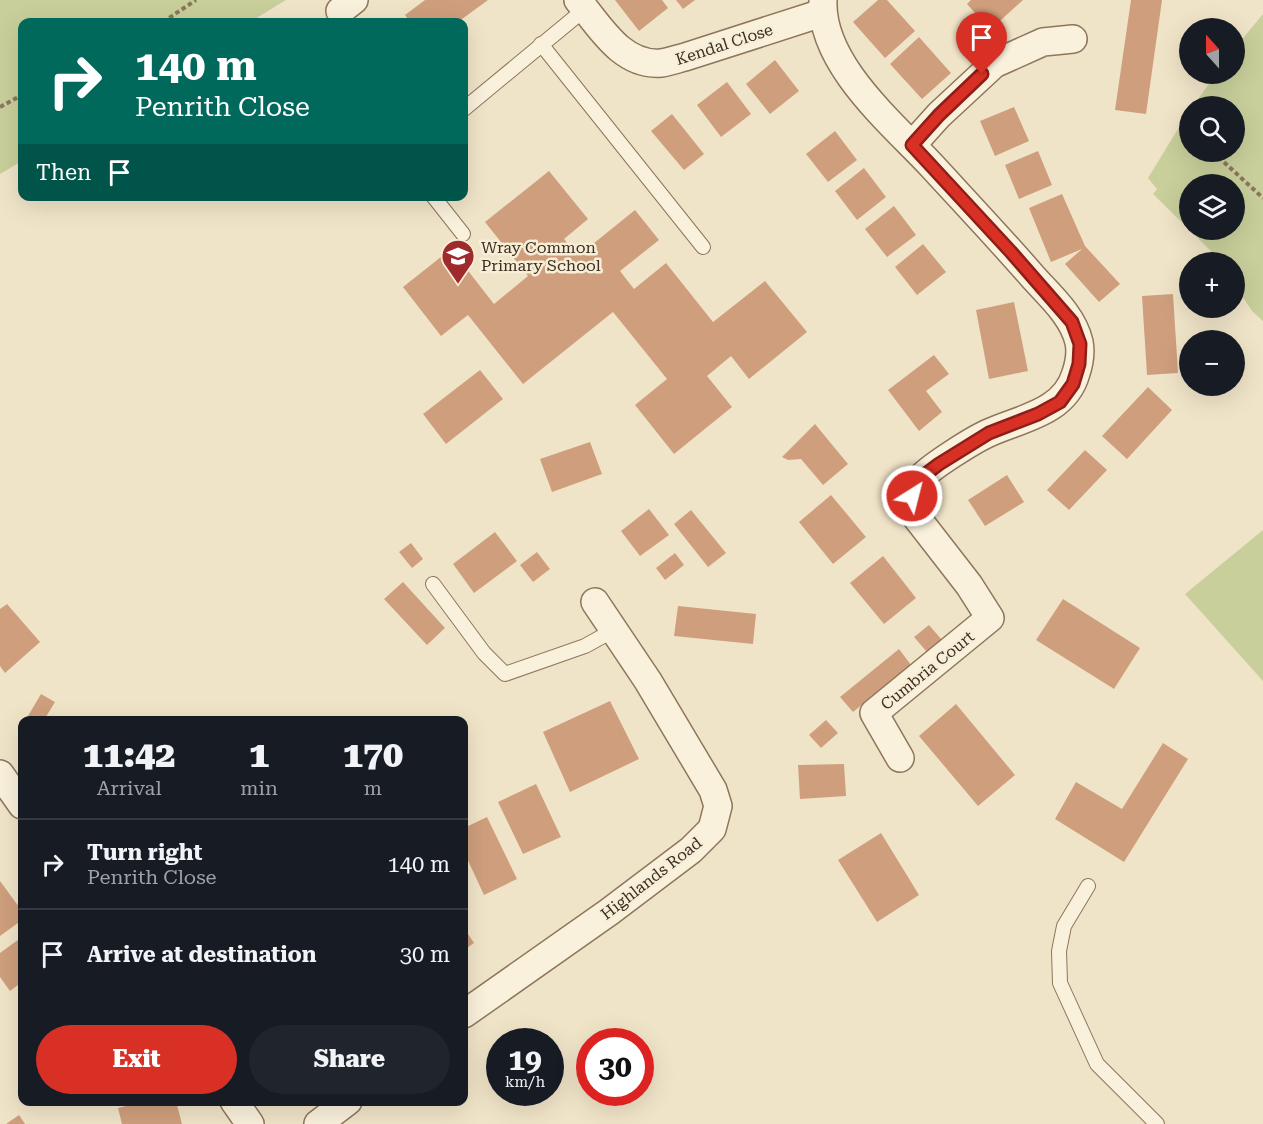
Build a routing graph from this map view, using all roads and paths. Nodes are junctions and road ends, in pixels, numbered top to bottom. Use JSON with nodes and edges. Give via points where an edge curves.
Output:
{"nodes":[{"id":1,"x":196,"y":0,"type":"edge"},
{"id":2,"x":582,"y":4,"type":"edge"},
{"id":3,"x":822,"y":6,"type":"edge"},
{"id":4,"x":169,"y":18,"type":"edge"},
{"id":5,"x":1073,"y":39,"type":"dead end"},
{"id":6,"x":541,"y":45,"type":"junction"},
{"id":7,"x":18,"y":97,"type":"edge"},
{"id":8,"x":468,"y":106,"type":"edge"},
{"id":9,"x":0,"y":107,"type":"edge"},
{"id":10,"x":912,"y":145,"type":"junction"},
{"id":11,"x":1224,"y":162,"type":"edge"},
{"id":12,"x":1263,"y":198,"type":"edge"},
{"id":13,"x":437,"y":201,"type":"edge"},
{"id":14,"x":463,"y":234,"type":"dead end"},
{"id":15,"x":703,"y":247,"type":"dead end"},
{"id":16,"x":433,"y":584,"type":"dead end"},
{"id":17,"x":596,"y":602,"type":"dead end"},
{"id":18,"x":614,"y":630,"type":"junction"},
{"id":19,"x":900,"y":758,"type":"dead end"},
{"id":20,"x":0,"y":774,"type":"edge"},
{"id":21,"x":18,"y":799,"type":"edge"},
{"id":22,"x":1088,"y":886,"type":"dead end"},
{"id":23,"x":468,"y":1011,"type":"edge"},
{"id":24,"x":237,"y":1106,"type":"edge"},
{"id":25,"x":341,"y":1106,"type":"edge"},
{"id":26,"x":250,"y":1124,"type":"edge"},
{"id":27,"x":318,"y":1124,"type":"edge"},
{"id":28,"x":1157,"y":1124,"type":"edge"}],
"edges":[{"from":1,"to":4,"type":"path"},
{"from":2,"to":3,"type":"street","name":"Kendal Close","via":[[618,48],[644,62],[662,63]]},
{"from":2,"to":6,"type":"lane"},
{"from":3,"to":10,"type":"street","via":[[835,52],[859,89]]},
{"from":5,"to":10,"type":"street","via":[[1043,42],[994,64]]},
{"from":6,"to":8,"type":"lane"},
{"from":6,"to":15,"type":"lane"},
{"from":7,"to":9,"type":"path"},
{"from":10,"to":19,"type":"street","name":"Cumbria Court","via":[[1072,322],[1080,344],[1073,384],[1060,402],[989,433],[919,479],[912,496],[917,518],[990,618],[874,713]]},
{"from":11,"to":12,"type":"path"},
{"from":13,"to":14,"type":"lane"},
{"from":16,"to":18,"type":"lane","via":[[484,653],[505,674],[585,646]]},
{"from":17,"to":18,"type":"street","name":"Highlands Road"},
{"from":18,"to":23,"type":"street","name":"Highlands Road","via":[[713,790],[718,806],[712,828],[691,850],[609,912]]},
{"from":20,"to":21,"type":"street"},
{"from":22,"to":28,"type":"lane","via":[[1064,926],[1059,983],[1097,1064]]},
{"from":24,"to":26,"type":"street"},
{"from":25,"to":27,"type":"street"}]}
